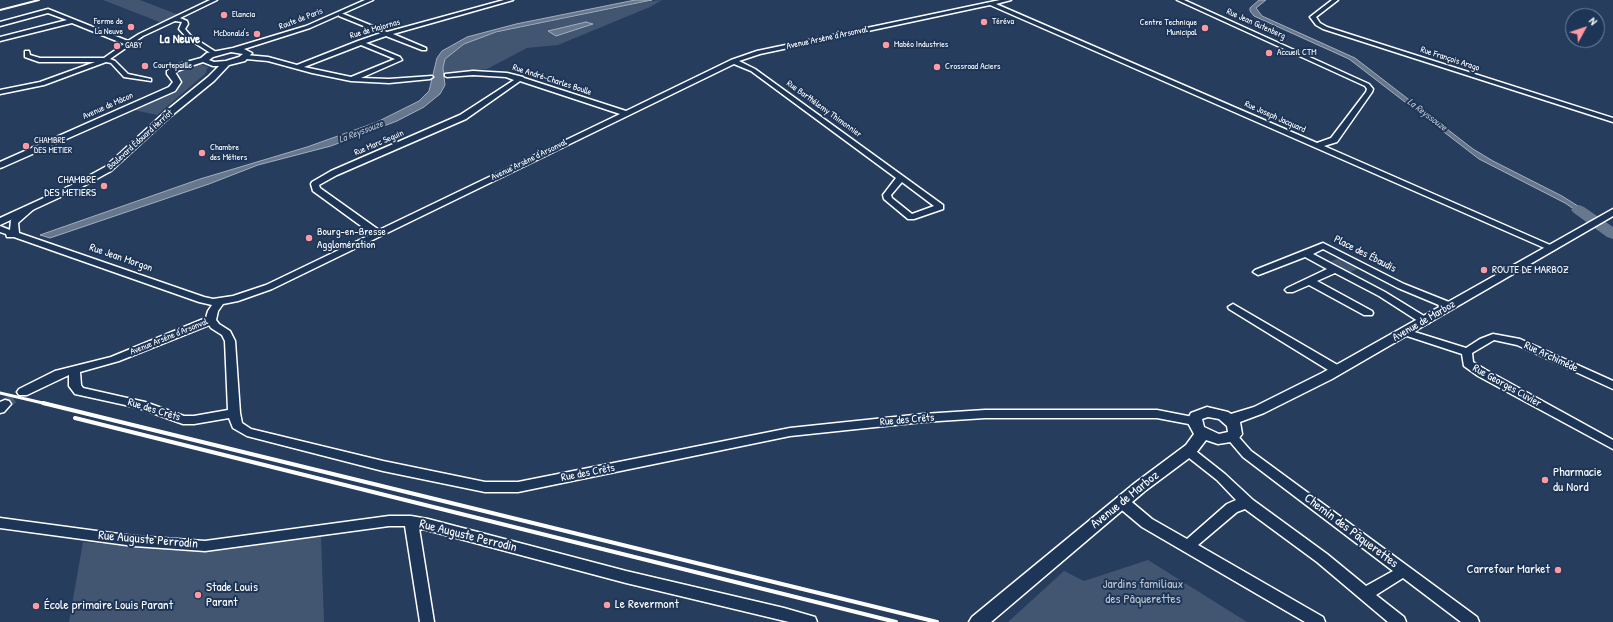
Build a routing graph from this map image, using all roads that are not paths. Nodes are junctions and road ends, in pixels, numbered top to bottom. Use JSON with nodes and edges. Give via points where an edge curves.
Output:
{"nodes":[{"id":1,"x":214,"y":0,"type":"edge"},
{"id":2,"x":370,"y":0,"type":"edge"},
{"id":3,"x":374,"y":0,"type":"edge"},
{"id":4,"x":510,"y":0,"type":"edge"},
{"id":5,"x":1008,"y":0,"type":"edge"},
{"id":6,"x":1180,"y":0,"type":"edge"},
{"id":7,"x":1335,"y":0,"type":"edge"},
{"id":8,"x":991,"y":4,"type":"junction"},
{"id":9,"x":341,"y":15,"type":"junction"},
{"id":10,"x":0,"y":17,"type":"edge"},
{"id":11,"x":176,"y":18,"type":"junction"},
{"id":12,"x":12,"y":20,"type":"junction"},
{"id":13,"x":71,"y":21,"type":"junction"},
{"id":14,"x":0,"y":24,"type":"edge"},
{"id":15,"x":388,"y":33,"type":"junction"},
{"id":16,"x":0,"y":39,"type":"edge"},
{"id":17,"x":360,"y":42,"type":"junction"},
{"id":18,"x":128,"y":43,"type":"junction"},
{"id":19,"x":236,"y":49,"type":"junction"},
{"id":20,"x":424,"y":49,"type":"dead end"},
{"id":21,"x":27,"y":52,"type":"dead end"},
{"id":22,"x":214,"y":53,"type":"junction"},
{"id":23,"x":247,"y":54,"type":"junction"},
{"id":24,"x":104,"y":60,"type":"junction"},
{"id":25,"x":204,"y":60,"type":"junction"},
{"id":26,"x":733,"y":61,"type":"junction"},
{"id":27,"x":226,"y":63,"type":"junction"},
{"id":28,"x":214,"y":64,"type":"junction"},
{"id":29,"x":298,"y":67,"type":"junction"},
{"id":30,"x":447,"y":75,"type":"dead end"},
{"id":31,"x":430,"y":77,"type":"dead end"},
{"id":32,"x":520,"y":78,"type":"junction"},
{"id":33,"x":149,"y":80,"type":"dead end"},
{"id":34,"x":352,"y":80,"type":"junction"},
{"id":35,"x":0,"y":92,"type":"edge"},
{"id":36,"x":625,"y":113,"type":"junction"},
{"id":37,"x":1613,"y":120,"type":"edge"},
{"id":38,"x":1316,"y":146,"type":"junction"},
{"id":39,"x":0,"y":165,"type":"edge"},
{"id":40,"x":901,"y":178,"type":"junction"},
{"id":41,"x":31,"y":208,"type":"junction"},
{"id":42,"x":1612,"y":214,"type":"edge"},
{"id":43,"x":0,"y":218,"type":"edge"},
{"id":44,"x":0,"y":222,"type":"edge"},
{"id":45,"x":0,"y":229,"type":"edge"},
{"id":46,"x":15,"y":234,"type":"junction"},
{"id":47,"x":378,"y":234,"type":"junction"},
{"id":48,"x":0,"y":236,"type":"edge"},
{"id":49,"x":1552,"y":248,"type":"junction"},
{"id":50,"x":1306,"y":254,"type":"junction"},
{"id":51,"x":1335,"y":269,"type":"junction"},
{"id":52,"x":1258,"y":272,"type":"dead end"},
{"id":53,"x":1310,"y":281,"type":"junction"},
{"id":54,"x":1290,"y":290,"type":"dead end"},
{"id":55,"x":220,"y":301,"type":"junction"},
{"id":56,"x":1450,"y":306,"type":"junction"},
{"id":57,"x":1233,"y":307,"type":"dead end"},
{"id":58,"x":1368,"y":313,"type":"dead end"},
{"id":59,"x":211,"y":320,"type":"junction"},
{"id":60,"x":1425,"y":321,"type":"junction"},
{"id":61,"x":1405,"y":332,"type":"junction"},
{"id":62,"x":1467,"y":352,"type":"junction"},
{"id":63,"x":74,"y":369,"type":"junction"},
{"id":64,"x":1337,"y":370,"type":"junction"},
{"id":65,"x":1613,"y":385,"type":"edge"},
{"id":66,"x":23,"y":392,"type":"tunnel mouth"},
{"id":67,"x":234,"y":413,"type":"junction"},
{"id":68,"x":1229,"y":420,"type":"junction"},
{"id":69,"x":1199,"y":427,"type":"junction"},
{"id":70,"x":1232,"y":437,"type":"junction"},
{"id":71,"x":1613,"y":445,"type":"edge"},
{"id":72,"x":1188,"y":451,"type":"junction"},
{"id":73,"x":1122,"y":502,"type":"junction"},
{"id":74,"x":1248,"y":504,"type":"junction"},
{"id":75,"x":411,"y":521,"type":"junction"},
{"id":76,"x":0,"y":523,"type":"edge"},
{"id":77,"x":1188,"y":546,"type":"junction"},
{"id":78,"x":1404,"y":571,"type":"junction"},
{"id":79,"x":1365,"y":594,"type":"junction"},
{"id":80,"x":427,"y":622,"type":"edge"},
{"id":81,"x":810,"y":622,"type":"edge"},
{"id":82,"x":978,"y":622,"type":"edge"},
{"id":83,"x":1318,"y":622,"type":"edge"},
{"id":84,"x":1399,"y":622,"type":"edge"},
{"id":85,"x":1472,"y":622,"type":"edge"}],
"edges":[{"from":1,"to":11,"type":"street"},
{"from":2,"to":19,"type":"main road","name":"Route de Paris","via":[[308,27]]},
{"from":3,"to":9,"type":"main road","name":"Route de Paris"},
{"from":4,"to":15,"type":"street","name":"Rue de Majornas"},
{"from":5,"to":8,"type":"street","name":"Avenue Arsène d'Arsonval"},
{"from":6,"to":38,"type":"street","name":"Rue Jean Gutenberg","via":[[1370,88],[1370,92],[1334,140]]},
{"from":7,"to":37,"type":"street","name":"Rue François Arago","via":[[1313,18],[1325,28]]},
{"from":8,"to":26,"type":"street","name":"Avenue Arsène d'Arsonval","via":[[759,52]]},
{"from":8,"to":38,"type":"street","name":"Rue Joseph Jacquard"},
{"from":9,"to":15,"type":"street"},
{"from":9,"to":23,"type":"main road","name":"Route de Paris"},
{"from":10,"to":12,"type":"street"},
{"from":11,"to":18,"type":"street"},
{"from":11,"to":22,"type":"street","via":[[184,21],[182,29],[189,37]]},
{"from":12,"to":13,"type":"street","via":[[48,11]]},
{"from":12,"to":14,"type":"street"},
{"from":13,"to":16,"type":"street"},
{"from":13,"to":18,"type":"street"},
{"from":15,"to":17,"type":"street","name":"Rue de Majornas"},
{"from":15,"to":20,"type":"street"},
{"from":17,"to":29,"type":"street","name":"Rue de Majornas"},
{"from":17,"to":34,"type":"street","via":[[398,60]]},
{"from":18,"to":24,"type":"street"},
{"from":19,"to":22,"type":"main road","name":"Route de Paris"},
{"from":19,"to":23,"type":"main road"},
{"from":21,"to":24,"type":"street","via":[[27,56],[39,60]]},
{"from":22,"to":25,"type":"main road"},
{"from":23,"to":27,"type":"main road","name":"Route de Paris"},
{"from":23,"to":29,"type":"street"},
{"from":24,"to":33,"type":"street","via":[[113,62],[126,76]]},
{"from":24,"to":35,"type":"street","via":[[54,81]]},
{"from":25,"to":28,"type":"main road"},
{"from":25,"to":39,"type":"main road","name":"Avenue de Mâcon","via":[[171,71],[177,82],[172,89]]},
{"from":26,"to":36,"type":"street","name":"Avenue Arsène d'Arsonval"},
{"from":26,"to":40,"type":"street","name":"Rue Barthélemy Thimonnier","via":[[753,70]]},
{"from":27,"to":28,"type":"main road","name":"Route de Paris"},
{"from":27,"to":41,"type":"main road","name":"Boulevard Édouard Herriot","via":[[108,169]]},
{"from":28,"to":43,"type":"main road","name":"Boulevard Édouard Herriot","via":[[202,80],[99,169],[70,186]]},
{"from":29,"to":34,"type":"street"},
{"from":30,"to":32,"type":"street","name":"Rue André-Charles Boulle","via":[[490,73]]},
{"from":31,"to":34,"type":"street","via":[[389,81]]},
{"from":32,"to":36,"type":"street","name":"Rue André-Charles Boulle"},
{"from":32,"to":47,"type":"street","name":"Rue Marc Seguin","via":[[463,118],[334,173],[315,184],[325,196]]},
{"from":36,"to":47,"type":"street","name":"Avenue Arsène d'Arsonval"},
{"from":38,"to":49,"type":"street","name":"Rue Joseph Jacquard"},
{"from":40,"to":40,"type":"street","name":"Rue Barthélemy Thimonnier","via":[[887,195],[888,199],[911,217],[940,207]]},
{"from":41,"to":44,"type":"main road","name":"Boulevard Édouard Herriot"},
{"from":41,"to":46,"type":"street","via":[[14,222]]},
{"from":42,"to":49,"type":"main road","name":"Avenue de Marboz"},
{"from":45,"to":46,"type":"street","name":"Rue Jean Morgon"},
{"from":46,"to":48,"type":"street","name":"Rue Jean Morgon"},
{"from":46,"to":55,"type":"street","name":"Rue Jean Morgon","via":[[202,300]]},
{"from":47,"to":55,"type":"street","name":"Avenue Arsène d'Arsonval","via":[[263,290]]},
{"from":49,"to":56,"type":"main road","name":"Avenue de Marboz"},
{"from":50,"to":51,"type":"street"},
{"from":50,"to":52,"type":"street"},
{"from":50,"to":56,"type":"street","name":"Place des Ébaudis","via":[[1323,246],[1401,286]]},
{"from":51,"to":53,"type":"street"},
{"from":51,"to":60,"type":"street"},
{"from":53,"to":54,"type":"street"},
{"from":53,"to":58,"type":"street"},
{"from":55,"to":59,"type":"street","name":"Avenue Arsène d'Arsonval","via":[[213,311]]},
{"from":56,"to":60,"type":"main road","name":"Avenue de Marboz"},
{"from":57,"to":64,"type":"street"},
{"from":59,"to":63,"type":"street","name":"Avenue Arsène d'Arsonval","via":[[115,359]]},
{"from":59,"to":67,"type":"street","via":[[226,333],[230,341]]},
{"from":60,"to":61,"type":"main road","name":"Avenue de Marboz"},
{"from":61,"to":62,"type":"street","name":"Rue Georges Cuvier"},
{"from":61,"to":64,"type":"main road","name":"Avenue de Marboz"},
{"from":62,"to":65,"type":"street","name":"Rue Archimède","via":[[1493,337],[1520,342]]},
{"from":62,"to":71,"type":"street","name":"Rue Georges Cuvier","via":[[1468,364],[1482,373]]},
{"from":63,"to":66,"type":"street","via":[[41,381]]},
{"from":63,"to":67,"type":"street","name":"Rue des Crêts","via":[[75,386],[79,391],[141,405],[183,420]]},
{"from":64,"to":68,"type":"main road","name":"Avenue de Marboz","via":[[1279,401]]},
{"from":67,"to":69,"type":"street","name":"Rue des Crêts","via":[[237,425],[247,432],[390,467],[485,487],[503,488],[790,432],[862,424],[960,416],[1157,414]]},
{"from":68,"to":69,"type":"main road","via":[[1223,415],[1207,412],[1196,416]]},
{"from":68,"to":70,"type":"main road","via":[[1236,429]]},
{"from":69,"to":70,"type":"main road","via":[[1218,439]]},
{"from":69,"to":72,"type":"main road","name":"Avenue de Marboz"},
{"from":70,"to":78,"type":"street","name":"Chemin des Pâquerettes","via":[[1247,454]]},
{"from":72,"to":73,"type":"main road","name":"Avenue de Marboz"},
{"from":72,"to":74,"type":"street","via":[[1221,477]]},
{"from":73,"to":77,"type":"street","via":[[1147,523]]},
{"from":73,"to":82,"type":"main road","name":"Avenue de Marboz"},
{"from":74,"to":77,"type":"street","via":[[1232,508]]},
{"from":74,"to":79,"type":"street","via":[[1322,558]]},
{"from":75,"to":76,"type":"street","name":"Rue Auguste Perrodin","via":[[389,521],[205,546],[141,542]]},
{"from":75,"to":80,"type":"street"},
{"from":75,"to":81,"type":"street","name":"Rue Auguste Perrodin"},
{"from":77,"to":83,"type":"street"},
{"from":78,"to":79,"type":"street"},
{"from":78,"to":85,"type":"street","name":"Chemin des Pâquerettes"},
{"from":79,"to":84,"type":"street"}]}
